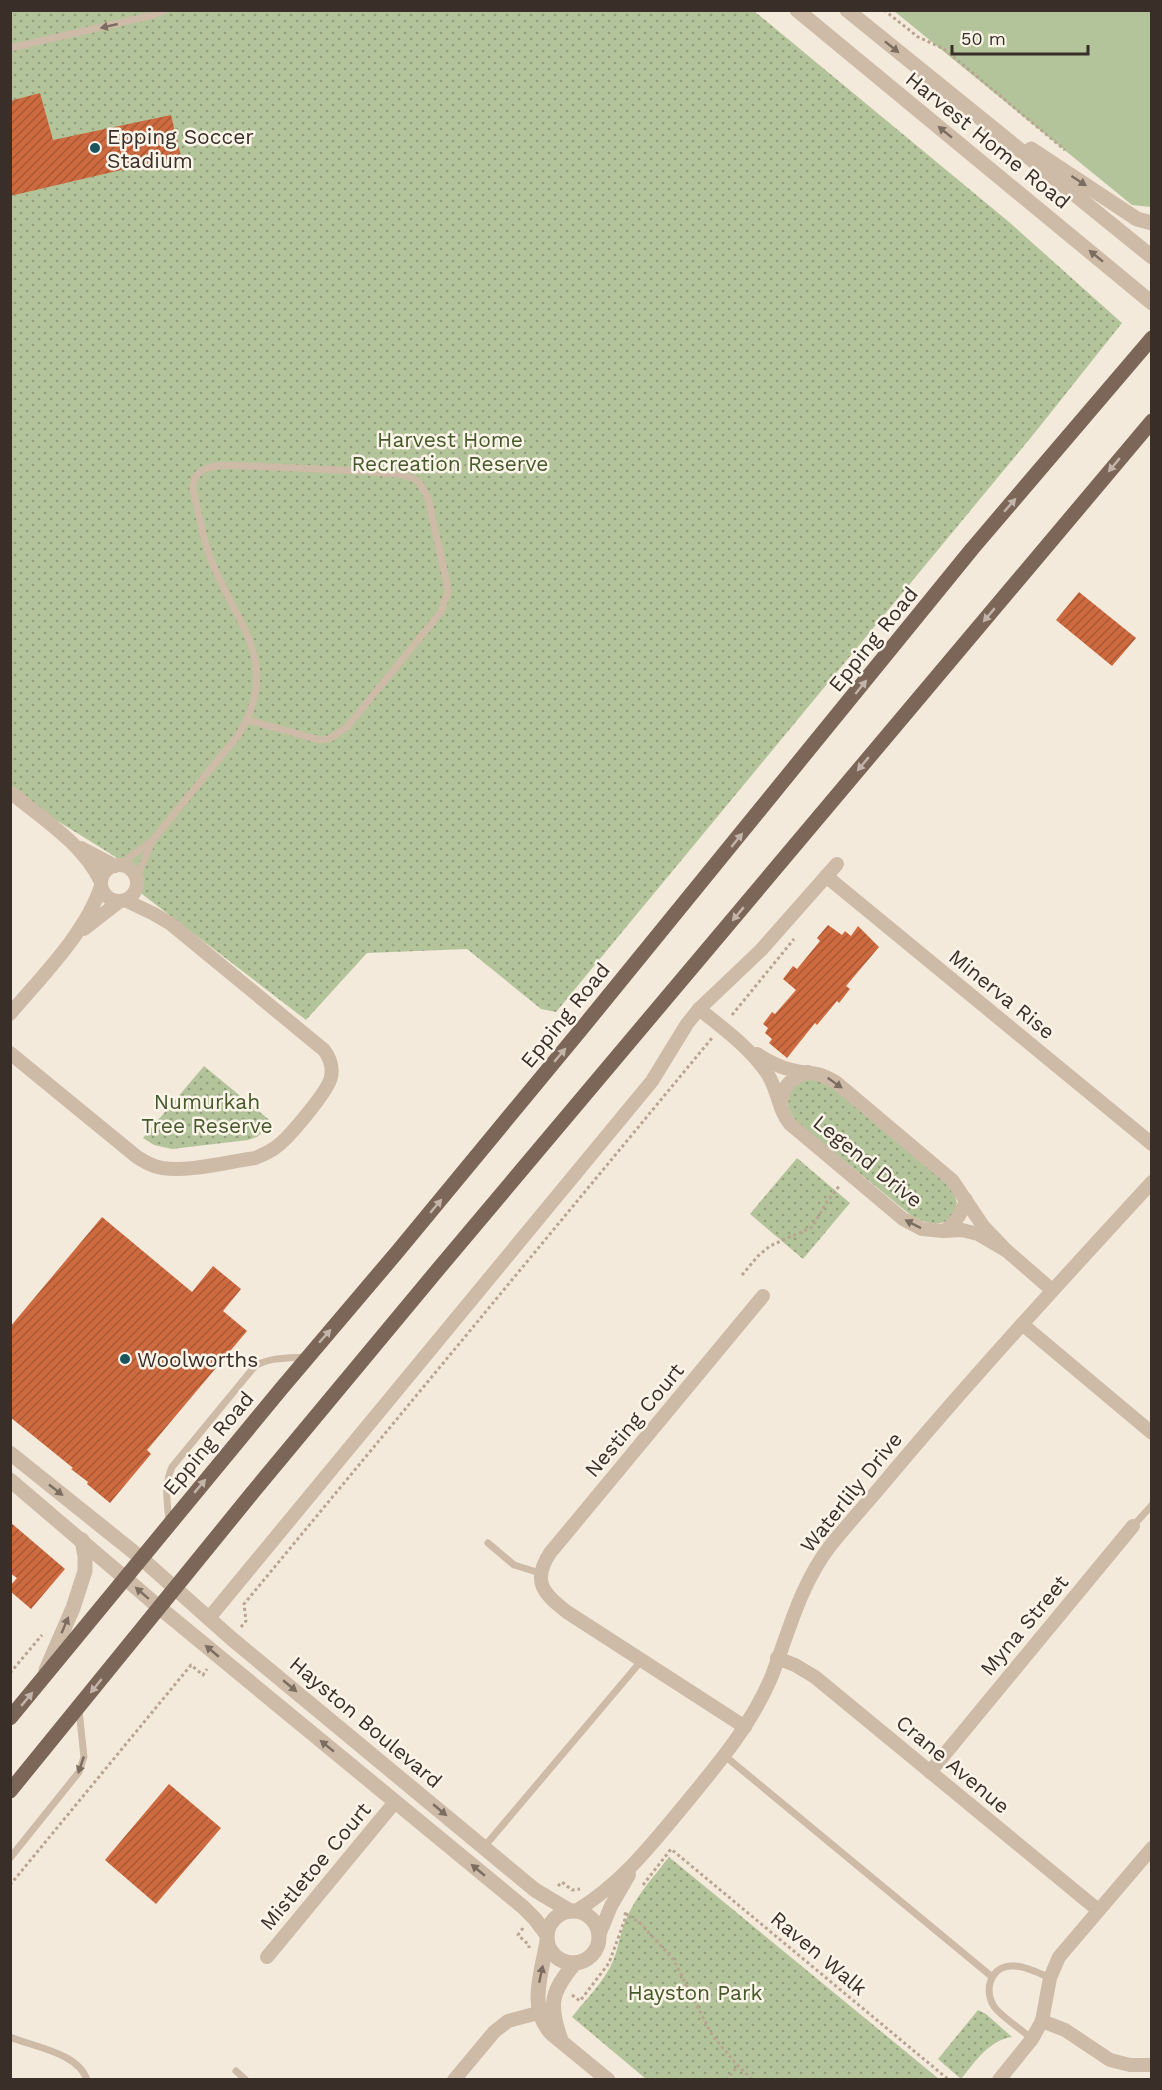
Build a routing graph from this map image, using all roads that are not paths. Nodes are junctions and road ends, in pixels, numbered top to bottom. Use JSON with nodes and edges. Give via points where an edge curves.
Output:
{"nodes":[{"id":1,"x":166,"y":10,"type":"edge"},
{"id":2,"x":797,"y":10,"type":"edge"},
{"id":3,"x":847,"y":10,"type":"edge"},
{"id":4,"x":10,"y":48,"type":"edge"},
{"id":5,"x":960,"y":103,"type":"junction"},
{"id":6,"x":1152,"y":223,"type":"edge"},
{"id":7,"x":1152,"y":257,"type":"edge"},
{"id":8,"x":1152,"y":303,"type":"edge"},
{"id":9,"x":1152,"y":338,"type":"edge"},
{"id":10,"x":1152,"y":421,"type":"edge"},
{"id":11,"x":247,"y":720,"type":"junction"},
{"id":12,"x":10,"y":792,"type":"edge"},
{"id":13,"x":67,"y":838,"type":"junction"},
{"id":14,"x":153,"y":840,"type":"junction"},
{"id":15,"x":837,"y":864,"type":"dead end"},
{"id":16,"x":117,"y":865,"type":"junction"},
{"id":17,"x":826,"y":876,"type":"junction"},
{"id":18,"x":136,"y":883,"type":"junction"},
{"id":19,"x":101,"y":884,"type":"junction"},
{"id":20,"x":123,"y":900,"type":"junction"},
{"id":21,"x":171,"y":924,"type":"junction"},
{"id":22,"x":75,"y":936,"type":"junction"},
{"id":23,"x":699,"y":1008,"type":"junction"},
{"id":24,"x":10,"y":1014,"type":"edge"},
{"id":25,"x":744,"y":1046,"type":"junction"},
{"id":26,"x":10,"y":1053,"type":"edge"},
{"id":27,"x":810,"y":1072,"type":"junction"},
{"id":28,"x":781,"y":1104,"type":"junction"},
{"id":29,"x":1152,"y":1144,"type":"edge"},
{"id":30,"x":1152,"y":1182,"type":"edge"},
{"id":31,"x":966,"y":1200,"type":"junction"},
{"id":32,"x":943,"y":1232,"type":"junction"},
{"id":33,"x":1007,"y":1251,"type":"junction"},
{"id":34,"x":1052,"y":1290,"type":"junction"},
{"id":35,"x":763,"y":1296,"type":"dead end"},
{"id":36,"x":1023,"y":1324,"type":"junction"},
{"id":37,"x":308,"y":1356,"type":"junction"},
{"id":38,"x":1152,"y":1433,"type":"edge"},
{"id":39,"x":10,"y":1453,"type":"edge"},
{"id":40,"x":10,"y":1480,"type":"edge"},
{"id":41,"x":1152,"y":1505,"type":"edge"},
{"id":42,"x":170,"y":1523,"type":"junction"},
{"id":43,"x":1133,"y":1526,"type":"joint"},
{"id":44,"x":82,"y":1540,"type":"junction"},
{"id":45,"x":488,"y":1543,"type":"dead end"},
{"id":46,"x":141,"y":1558,"type":"junction"},
{"id":47,"x":540,"y":1573,"type":"junction"},
{"id":48,"x":125,"y":1578,"type":"junction"},
{"id":49,"x":176,"y":1589,"type":"junction"},
{"id":50,"x":160,"y":1608,"type":"junction"},
{"id":51,"x":209,"y":1618,"type":"junction"},
{"id":52,"x":195,"y":1636,"type":"junction"},
{"id":53,"x":777,"y":1658,"type":"junction"},
{"id":54,"x":642,"y":1660,"type":"junction"},
{"id":55,"x":43,"y":1679,"type":"junction"},
{"id":56,"x":79,"y":1707,"type":"junction"},
{"id":57,"x":10,"y":1718,"type":"edge"},
{"id":58,"x":745,"y":1727,"type":"junction"},
{"id":59,"x":725,"y":1756,"type":"junction"},
{"id":60,"x":930,"y":1772,"type":"junction"},
{"id":61,"x":409,"y":1785,"type":"junction"},
{"id":62,"x":10,"y":1791,"type":"edge"},
{"id":63,"x":395,"y":1802,"type":"junction"},
{"id":64,"x":484,"y":1847,"type":"junction"},
{"id":65,"x":1152,"y":1848,"type":"edge"},
{"id":66,"x":10,"y":1858,"type":"edge"},
{"id":67,"x":636,"y":1863,"type":"junction"},
{"id":68,"x":1098,"y":1910,"type":"junction"},
{"id":69,"x":573,"y":1911,"type":"junction"},
{"id":70,"x":599,"y":1935,"type":"junction"},
{"id":71,"x":547,"y":1938,"type":"junction"},
{"id":72,"x":267,"y":1957,"type":"dead end"},
{"id":73,"x":575,"y":1963,"type":"junction"},
{"id":74,"x":992,"y":1976,"type":"junction"},
{"id":75,"x":1050,"y":1978,"type":"junction"},
{"id":76,"x":545,"y":2013,"type":"junction"},
{"id":77,"x":1042,"y":2022,"type":"junction"},
{"id":78,"x":10,"y":2037,"type":"edge"},
{"id":79,"x":1032,"y":2039,"type":"junction"},
{"id":80,"x":1152,"y":2065,"type":"edge"},
{"id":81,"x":236,"y":2071,"type":"dead end"},
{"id":82,"x":87,"y":2079,"type":"edge"},
{"id":83,"x":246,"y":2079,"type":"edge"},
{"id":84,"x":454,"y":2079,"type":"edge"},
{"id":85,"x":608,"y":2079,"type":"edge"},
{"id":86,"x":999,"y":2079,"type":"edge"}],
"edges":[{"from":1,"to":4,"type":"lane","one_way":true},
{"from":8,"to":2,"type":"street","name":"Harvest Home Road","one_way":true},
{"from":3,"to":5,"type":"street","name":"Harvest Home Road","one_way":true},
{"from":5,"to":6,"type":"street","one_way":true,"via":[[1137,219]]},
{"from":5,"to":7,"type":"street","name":"Harvest Home Road"},
{"from":37,"to":9,"type":"main road","name":"Epping Road","one_way":true,"via":[[576,1036],[972,549]]},
{"from":10,"to":49,"type":"main road","one_way":true,"via":[[440,1267]]},
{"from":11,"to":11,"type":"lane","via":[[255,691],[255,655],[209,555],[193,489],[197,474],[223,465],[373,472],[415,479],[428,498],[446,579],[448,591],[441,612],[337,735],[320,740]]},
{"from":11,"to":14,"type":"lane"},
{"from":12,"to":13,"type":"street"},
{"from":13,"to":16,"type":"street"},
{"from":13,"to":19,"type":"street","via":[[88,861]]},
{"from":14,"to":16,"type":"lane"},
{"from":14,"to":18,"type":"lane"},
{"from":15,"to":17,"type":"street"},
{"from":16,"to":18,"type":"street","via":[[131,870]]},
{"from":16,"to":19,"type":"street","via":[[105,872]]},
{"from":17,"to":23,"type":"street","via":[[761,950]]},
{"from":17,"to":29,"type":"street","name":"Minerva Rise"},
{"from":18,"to":20,"type":"street","via":[[130,897]]},
{"from":18,"to":21,"type":"street"},
{"from":19,"to":20,"type":"street","via":[[106,896]]},
{"from":19,"to":22,"type":"street"},
{"from":20,"to":21,"type":"street"},
{"from":20,"to":22,"type":"street"},
{"from":21,"to":26,"type":"street","via":[[316,1042],[329,1057],[332,1075],[327,1088],[276,1148],[255,1158],[178,1168],[154,1166],[137,1157]]},
{"from":22,"to":24,"type":"street"},
{"from":23,"to":25,"type":"street","name":"Legend Drive"},
{"from":23,"to":51,"type":"street","via":[[652,1081]]},
{"from":25,"to":27,"type":"street","name":"Legend Drive","via":[[773,1064]]},
{"from":25,"to":28,"type":"street","name":"Legend Drive","via":[[767,1073]]},
{"from":27,"to":28,"type":"street","via":[[792,1079],[784,1088]]},
{"from":27,"to":31,"type":"street","name":"Legend Drive","one_way":true,"via":[[823,1074],[837,1083],[952,1180]]},
{"from":32,"to":28,"type":"street","name":"Legend Drive","one_way":true,"via":[[922,1229],[903,1219],[790,1124]]},
{"from":30,"to":34,"type":"street","name":"Waterlily Drive"},
{"from":31,"to":32,"type":"street","via":[[957,1221]]},
{"from":31,"to":33,"type":"street","name":"Legend Drive","via":[[983,1226]]},
{"from":32,"to":33,"type":"street","name":"Legend Drive","via":[[962,1230],[978,1234]]},
{"from":33,"to":34,"type":"street","name":"Legend Drive"},
{"from":34,"to":36,"type":"street","name":"Waterlily Drive"},
{"from":35,"to":47,"type":"street","name":"Nesting Court","via":[[550,1553]]},
{"from":36,"to":38,"type":"street"},
{"from":36,"to":53,"type":"street","name":"Waterlily Drive","via":[[829,1547],[808,1579]]},
{"from":42,"to":37,"type":"main road","name":"Epping Road","one_way":true},
{"from":37,"to":42,"type":"lane","via":[[270,1360],[255,1366],[172,1467],[166,1490]]},
{"from":39,"to":46,"type":"street","name":"Hayston Boulevard","one_way":true},
{"from":40,"to":44,"type":"street","name":"Hayston Boulevard"},
{"from":41,"to":43,"type":"lane","name":"Myna Street"},
{"from":42,"to":46,"type":"main road","name":"Epping Road"},
{"from":43,"to":60,"type":"street","name":"Myna Street"},
{"from":44,"to":48,"type":"street","name":"Hayston Boulevard"},
{"from":55,"to":44,"type":"street","one_way":true,"via":[[85,1571]]},
{"from":45,"to":47,"type":"lane","via":[[514,1565]]},
{"from":46,"to":48,"type":"main road","name":"Epping Road"},
{"from":46,"to":49,"type":"street","name":"Hayston Boulevard"},
{"from":47,"to":54,"type":"street","via":[[543,1590],[552,1600]]},
{"from":50,"to":48,"type":"street","name":"Hayston Boulevard","one_way":true},
{"from":48,"to":55,"type":"main road","name":"Epping Road"},
{"from":49,"to":50,"type":"main road"},
{"from":49,"to":51,"type":"street","name":"Hayston Boulevard"},
{"from":50,"to":52,"type":"street","name":"Hayston Boulevard"},
{"from":50,"to":56,"type":"main road","one_way":true},
{"from":51,"to":52,"type":"street"},
{"from":51,"to":61,"type":"street","name":"Hayston Boulevard","one_way":true},
{"from":63,"to":52,"type":"street","name":"Hayston Boulevard","one_way":true},
{"from":53,"to":58,"type":"street","name":"Waterlily Drive"},
{"from":53,"to":60,"type":"street","name":"Crane Avenue","via":[[815,1677]]},
{"from":54,"to":58,"type":"street"},
{"from":54,"to":64,"type":"lane"},
{"from":57,"to":55,"type":"main road","name":"Epping Road","one_way":true},
{"from":56,"to":62,"type":"main road"},
{"from":56,"to":66,"type":"lane","one_way":true,"via":[[84,1756],[79,1772]]},
{"from":58,"to":59,"type":"street","name":"Waterlily Drive"},
{"from":59,"to":67,"type":"street","name":"Waterlily Drive"},
{"from":59,"to":74,"type":"lane"},
{"from":60,"to":68,"type":"street","name":"Crane Avenue"},
{"from":61,"to":63,"type":"street"},
{"from":61,"to":64,"type":"street","name":"Hayston Boulevard","one_way":true},
{"from":71,"to":63,"type":"street","name":"Hayston Boulevard","one_way":true,"via":[[533,1917]]},
{"from":63,"to":72,"type":"street","name":"Mistletoe Court"},
{"from":64,"to":69,"type":"street","name":"Hayston Boulevard","via":[[548,1898]]},
{"from":65,"to":68,"type":"street"},
{"from":67,"to":69,"type":"street","name":"Waterlily Drive","via":[[599,1897]]},
{"from":67,"to":70,"type":"street","name":"Waterlily Drive"},
{"from":68,"to":75,"type":"street","via":[[1059,1957]]},
{"from":69,"to":70,"type":"street","via":[[589,1916]]},
{"from":69,"to":71,"type":"street","via":[[554,1919]]},
{"from":70,"to":73,"type":"street","via":[[590,1957]]},
{"from":71,"to":73,"type":"street","via":[[554,1955]]},
{"from":76,"to":71,"type":"street","one_way":true,"via":[[537,1992]]},
{"from":73,"to":76,"type":"street"},
{"from":74,"to":75,"type":"lane","via":[[1012,1965]]},
{"from":74,"to":79,"type":"lane","via":[[989,1998],[996,2009]]},
{"from":75,"to":77,"type":"street"},
{"from":76,"to":84,"type":"street","via":[[508,2021],[494,2031]]},
{"from":76,"to":85,"type":"street","via":[[561,2040]]},
{"from":77,"to":79,"type":"street"},
{"from":77,"to":80,"type":"street","via":[[1065,2030],[1110,2060]]},
{"from":78,"to":82,"type":"lane","via":[[71,2060]]},
{"from":79,"to":86,"type":"street"},
{"from":81,"to":83,"type":"lane"}]}
